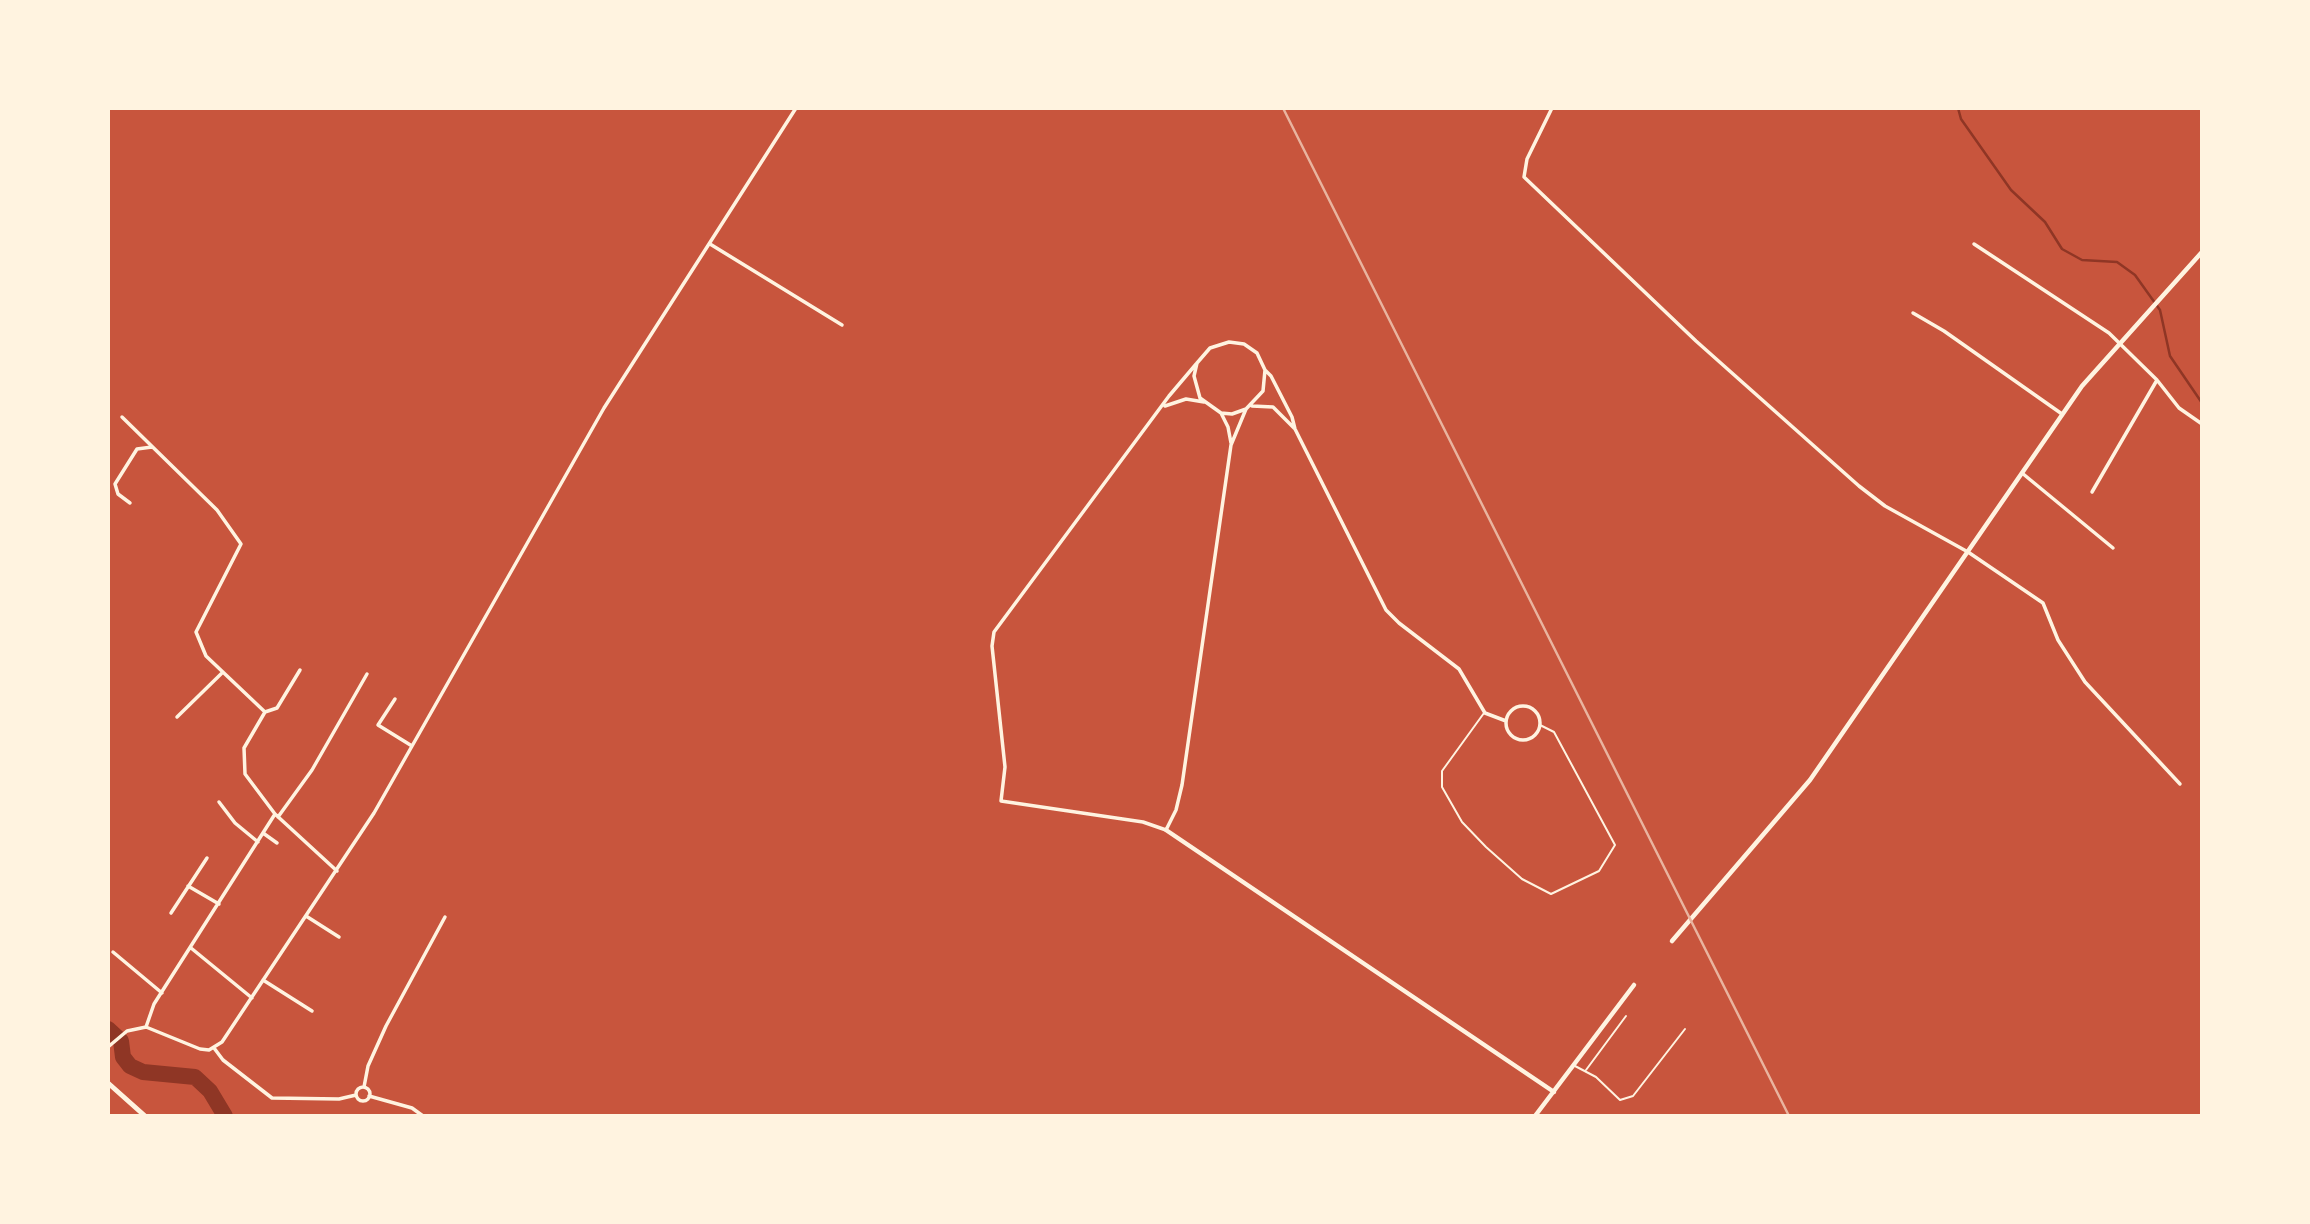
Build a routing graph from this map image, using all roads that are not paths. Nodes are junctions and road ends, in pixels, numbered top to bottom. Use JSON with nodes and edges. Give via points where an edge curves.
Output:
{"nodes":[{"id":1,"x":796,"y":108,"type":"edge"},
{"id":2,"x":1552,"y":108,"type":"edge"},
{"id":3,"x":710,"y":244,"type":"junction"},
{"id":4,"x":1974,"y":244,"type":"dead end"},
{"id":5,"x":2202,"y":252,"type":"edge"},
{"id":6,"x":1913,"y":313,"type":"dead end"},
{"id":7,"x":842,"y":325,"type":"dead end"},
{"id":8,"x":2119,"y":342,"type":"junction"},
{"id":9,"x":1196,"y":363,"type":"junction"},
{"id":10,"x":1265,"y":370,"type":"junction"},
{"id":11,"x":2157,"y":380,"type":"junction"},
{"id":12,"x":1205,"y":402,"type":"junction"},
{"id":13,"x":1252,"y":406,"type":"junction"},
{"id":14,"x":1163,"y":407,"type":"junction"},
{"id":15,"x":1246,"y":409,"type":"junction"},
{"id":16,"x":1221,"y":413,"type":"junction"},
{"id":17,"x":2062,"y":414,"type":"junction"},
{"id":18,"x":122,"y":417,"type":"dead end"},
{"id":19,"x":2202,"y":424,"type":"edge"},
{"id":20,"x":1296,"y":429,"type":"junction"},
{"id":21,"x":1231,"y":445,"type":"junction"},
{"id":22,"x":152,"y":447,"type":"junction"},
{"id":23,"x":2022,"y":473,"type":"junction"},
{"id":24,"x":2092,"y":492,"type":"dead end"},
{"id":25,"x":130,"y":503,"type":"dead end"},
{"id":26,"x":2113,"y":548,"type":"dead end"},
{"id":27,"x":1968,"y":552,"type":"junction"},
{"id":28,"x":300,"y":670,"type":"dead end"},
{"id":29,"x":223,"y":672,"type":"junction"},
{"id":30,"x":367,"y":674,"type":"dead end"},
{"id":31,"x":395,"y":698,"type":"dead end"},
{"id":32,"x":265,"y":712,"type":"junction"},
{"id":33,"x":1485,"y":713,"type":"junction"},
{"id":34,"x":177,"y":717,"type":"dead end"},
{"id":35,"x":1506,"y":721,"type":"junction"},
{"id":36,"x":1540,"y":725,"type":"junction"},
{"id":37,"x":412,"y":746,"type":"junction"},
{"id":38,"x":2180,"y":784,"type":"dead end"},
{"id":39,"x":219,"y":802,"type":"dead end"},
{"id":40,"x":277,"y":816,"type":"junction"},
{"id":41,"x":1166,"y":830,"type":"junction"},
{"id":42,"x":263,"y":833,"type":"junction"},
{"id":43,"x":258,"y":842,"type":"junction"},
{"id":44,"x":277,"y":843,"type":"dead end"},
{"id":45,"x":207,"y":858,"type":"dead end"},
{"id":46,"x":337,"y":871,"type":"junction"},
{"id":47,"x":188,"y":886,"type":"junction"},
{"id":48,"x":219,"y":904,"type":"junction"},
{"id":49,"x":172,"y":913,"type":"dead end"},
{"id":50,"x":306,"y":915,"type":"junction"},
{"id":51,"x":445,"y":917,"type":"dead end"},
{"id":52,"x":340,"y":937,"type":"dead end"},
{"id":53,"x":1672,"y":941,"type":"dead end"},
{"id":54,"x":191,"y":948,"type":"junction"},
{"id":55,"x":113,"y":953,"type":"dead end"},
{"id":56,"x":263,"y":980,"type":"junction"},
{"id":57,"x":1634,"y":985,"type":"dead end"},
{"id":58,"x":162,"y":993,"type":"junction"},
{"id":59,"x":252,"y":998,"type":"junction"},
{"id":60,"x":312,"y":1011,"type":"dead end"},
{"id":61,"x":1626,"y":1017,"type":"dead end"},
{"id":62,"x":146,"y":1027,"type":"junction"},
{"id":63,"x":1685,"y":1028,"type":"dead end"},
{"id":64,"x":108,"y":1047,"type":"edge"},
{"id":65,"x":214,"y":1048,"type":"junction"},
{"id":66,"x":1574,"y":1066,"type":"junction"},
{"id":67,"x":1586,"y":1071,"type":"junction"},
{"id":68,"x":108,"y":1083,"type":"edge"},
{"id":69,"x":364,"y":1087,"type":"junction"},
{"id":70,"x":1553,"y":1092,"type":"junction"},
{"id":71,"x":356,"y":1095,"type":"junction"},
{"id":72,"x":369,"y":1096,"type":"junction"},
{"id":73,"x":136,"y":1108,"type":"junction"},
{"id":74,"x":130,"y":1115,"type":"edge"},
{"id":75,"x":145,"y":1115,"type":"edge"},
{"id":76,"x":423,"y":1115,"type":"edge"},
{"id":77,"x":1535,"y":1115,"type":"edge"}],
"edges":[{"from":1,"to":3,"type":"street"},
{"from":2,"to":27,"type":"street","via":[[1527,159],[1524,177],[1696,341],[1859,486],[1885,506]]},
{"from":3,"to":7,"type":"street"},
{"from":3,"to":37,"type":"street","via":[[604,408]]},
{"from":4,"to":8,"type":"street"},
{"from":5,"to":8,"type":"street"},
{"from":6,"to":17,"type":"street"},
{"from":8,"to":11,"type":"street"},
{"from":8,"to":17,"type":"street"},
{"from":9,"to":10,"type":"street","via":[[1210,348],[1237,342],[1257,353]]},
{"from":9,"to":12,"type":"street","via":[[1194,383]]},
{"from":9,"to":14,"type":"street"},
{"from":10,"to":13,"type":"street","via":[[1263,391]]},
{"from":10,"to":20,"type":"street"},
{"from":11,"to":19,"type":"street","via":[[2179,408]]},
{"from":11,"to":24,"type":"street"},
{"from":12,"to":14,"type":"street","via":[[1186,399]]},
{"from":12,"to":16,"type":"street"},
{"from":13,"to":15,"type":"street"},
{"from":13,"to":20,"type":"street","via":[[1273,407]]},
{"from":14,"to":41,"type":"street","via":[[994,632],[992,646],[1005,767],[1001,801],[1143,822]]},
{"from":15,"to":16,"type":"street"},
{"from":15,"to":21,"type":"street"},
{"from":16,"to":21,"type":"street"},
{"from":17,"to":23,"type":"street"},
{"from":18,"to":22,"type":"street"},
{"from":20,"to":33,"type":"street","via":[[1386,610],[1456,666]]},
{"from":21,"to":41,"type":"street","via":[[1182,785]]},
{"from":22,"to":25,"type":"street","via":[[137,449],[115,484],[118,494]]},
{"from":22,"to":29,"type":"street","via":[[217,510],[241,544],[196,632],[206,656]]},
{"from":23,"to":26,"type":"street"},
{"from":23,"to":27,"type":"street"},
{"from":27,"to":38,"type":"street","via":[[2043,603],[2058,640],[2085,682]]},
{"from":27,"to":53,"type":"street","via":[[1810,780]]},
{"from":28,"to":32,"type":"street","via":[[276,708]]},
{"from":29,"to":32,"type":"street"},
{"from":29,"to":34,"type":"street"},
{"from":30,"to":40,"type":"street","via":[[312,770]]},
{"from":31,"to":37,"type":"street","via":[[379,724]]},
{"from":32,"to":40,"type":"street","via":[[244,748],[245,774]]},
{"from":33,"to":35,"type":"street"},
{"from":33,"to":36,"type":"lane","via":[[1442,771],[1442,787],[1462,822],[1486,847],[1522,879],[1551,894],[1599,871],[1615,845],[1554,732]]},
{"from":35,"to":36,"type":"street","via":[[1511,734],[1520,739],[1535,735]]},
{"from":35,"to":36,"type":"street","via":[[1514,708],[1525,706],[1535,710]]},
{"from":37,"to":46,"type":"street"},
{"from":39,"to":43,"type":"street"},
{"from":40,"to":42,"type":"street"},
{"from":40,"to":46,"type":"street"},
{"from":41,"to":70,"type":"street"},
{"from":42,"to":43,"type":"street"},
{"from":42,"to":44,"type":"street"},
{"from":43,"to":48,"type":"street"},
{"from":45,"to":47,"type":"street"},
{"from":46,"to":50,"type":"street"},
{"from":47,"to":48,"type":"street"},
{"from":47,"to":49,"type":"street"},
{"from":48,"to":54,"type":"street"},
{"from":50,"to":52,"type":"street"},
{"from":50,"to":56,"type":"street"},
{"from":51,"to":69,"type":"street","via":[[377,1045]]},
{"from":54,"to":58,"type":"street"},
{"from":54,"to":59,"type":"street"},
{"from":55,"to":58,"type":"street"},
{"from":56,"to":59,"type":"street"},
{"from":56,"to":60,"type":"street"},
{"from":57,"to":66,"type":"street"},
{"from":58,"to":62,"type":"street"},
{"from":59,"to":65,"type":"street"},
{"from":61,"to":67,"type":"lane"},
{"from":62,"to":64,"type":"street","via":[[121,1035]]},
{"from":62,"to":65,"type":"street","via":[[190,1046]]},
{"from":63,"to":67,"type":"lane","via":[[1633,1096],[1620,1100]]},
{"from":65,"to":71,"type":"street","via":[[272,1098]]},
{"from":66,"to":67,"type":"lane"},
{"from":66,"to":70,"type":"street"},
{"from":68,"to":73,"type":"main road"},
{"from":69,"to":71,"type":"street"},
{"from":69,"to":72,"type":"street"},
{"from":70,"to":77,"type":"street"},
{"from":71,"to":72,"type":"street","via":[[364,1100]]},
{"from":72,"to":76,"type":"street"},
{"from":73,"to":74,"type":"street"},
{"from":73,"to":75,"type":"main road"}]}
